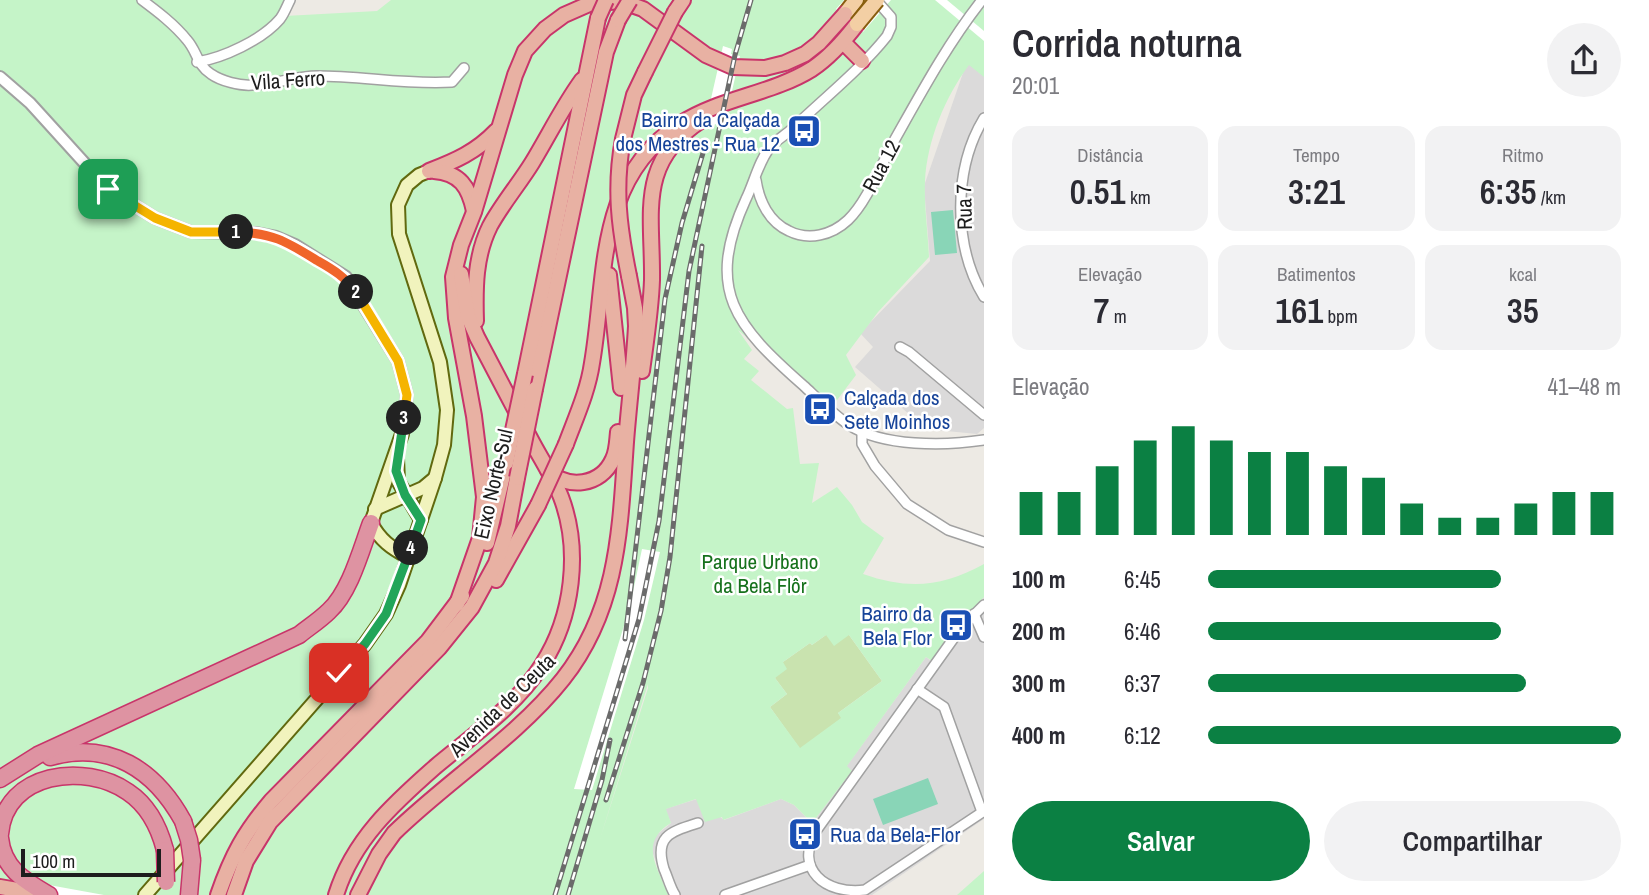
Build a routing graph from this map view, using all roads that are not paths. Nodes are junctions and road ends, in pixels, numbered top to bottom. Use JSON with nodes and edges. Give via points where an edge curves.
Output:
{"nodes":[{"id":1,"x":142,"y":0,"type":"edge"},
{"id":2,"x":290,"y":0,"type":"edge"},
{"id":3,"x":606,"y":0,"type":"edge"},
{"id":4,"x":630,"y":0,"type":"edge"},
{"id":5,"x":856,"y":0,"type":"edge"},
{"id":6,"x":876,"y":0,"type":"edge"},
{"id":7,"x":982,"y":0,"type":"edge"},
{"id":8,"x":679,"y":6,"type":"edge"},
{"id":9,"x":845,"y":14,"type":"joint"},
{"id":10,"x":858,"y":24,"type":"joint"},
{"id":11,"x":843,"y":42,"type":"junction"},
{"id":12,"x":862,"y":61,"type":"junction"},
{"id":13,"x":197,"y":62,"type":"junction"},
{"id":14,"x":464,"y":68,"type":"dead end"},
{"id":15,"x":585,"y":76,"type":"junction"},
{"id":16,"x":0,"y":77,"type":"edge"},
{"id":17,"x":762,"y":89,"type":"junction"},
{"id":18,"x":984,"y":118,"type":"edge"},
{"id":19,"x":499,"y":128,"type":"junction"},
{"id":20,"x":429,"y":171,"type":"junction"},
{"id":21,"x":756,"y":178,"type":"junction"},
{"id":22,"x":474,"y":212,"type":"junction"},
{"id":23,"x":607,"y":237,"type":"junction"},
{"id":24,"x":461,"y":245,"type":"junction"},
{"id":25,"x":629,"y":276,"type":"junction"},
{"id":26,"x":984,"y":296,"type":"edge"},
{"id":27,"x":477,"y":337,"type":"junction"},
{"id":28,"x":900,"y":347,"type":"dead end"},
{"id":29,"x":621,"y":388,"type":"junction"},
{"id":30,"x":984,"y":415,"type":"edge"},
{"id":31,"x":862,"y":432,"type":"junction"},
{"id":32,"x":402,"y":433,"type":"junction"},
{"id":33,"x":984,"y":440,"type":"edge"},
{"id":34,"x":545,"y":466,"type":"junction"},
{"id":35,"x":435,"y":478,"type":"junction"},
{"id":36,"x":405,"y":495,"type":"junction"},
{"id":37,"x":621,"y":514,"type":"junction"},
{"id":38,"x":373,"y":516,"type":"junction"},
{"id":39,"x":421,"y":520,"type":"junction"},
{"id":40,"x":984,"y":542,"type":"edge"},
{"id":41,"x":408,"y":557,"type":"junction"},
{"id":42,"x":984,"y":605,"type":"edge"},
{"id":43,"x":465,"y":606,"type":"junction"},
{"id":44,"x":974,"y":614,"type":"junction"},
{"id":45,"x":984,"y":637,"type":"edge"},
{"id":46,"x":917,"y":688,"type":"junction"},
{"id":47,"x":509,"y":704,"type":"junction"},
{"id":48,"x":524,"y":719,"type":"junction"},
{"id":49,"x":0,"y":779,"type":"edge"},
{"id":50,"x":395,"y":802,"type":"junction"},
{"id":51,"x":983,"y":812,"type":"edge"},
{"id":52,"x":410,"y":817,"type":"junction"},
{"id":53,"x":698,"y":822,"type":"dead end"},
{"id":54,"x":0,"y":836,"type":"edge"},
{"id":55,"x":810,"y":865,"type":"junction"},
{"id":56,"x":0,"y":887,"type":"edge"},
{"id":57,"x":165,"y":888,"type":"edge"},
{"id":58,"x":48,"y":895,"type":"edge"},
{"id":59,"x":145,"y":895,"type":"edge"},
{"id":60,"x":189,"y":895,"type":"edge"},
{"id":61,"x":218,"y":895,"type":"edge"},
{"id":62,"x":234,"y":895,"type":"edge"},
{"id":63,"x":336,"y":895,"type":"edge"},
{"id":64,"x":358,"y":895,"type":"edge"},
{"id":65,"x":675,"y":895,"type":"edge"},
{"id":66,"x":725,"y":895,"type":"edge"}],
"edges":[{"from":1,"to":13,"type":"street","name":"Vila Ferro","via":[[188,40]]},
{"from":2,"to":13,"type":"street","via":[[279,20],[251,41],[213,60]]},
{"from":3,"to":15,"type":"highway","name":"Eixo Norte-Sul","bridge":true},
{"from":4,"to":43,"type":"highway","name":"Eixo Norte-Sul","bridge":true,"via":[[606,52],[509,526],[496,563]]},
{"from":5,"to":9,"type":"main road"},
{"from":6,"to":10,"type":"main road","bridge":true},
{"from":6,"to":12,"type":"street","via":[[889,12],[891,27]]},
{"from":7,"to":21,"type":"street","name":"Rua 12","via":[[949,45],[849,220],[832,232],[796,235],[777,226]]},
{"from":8,"to":25,"type":"highway","bridge":true,"via":[[634,95],[623,139],[617,211]]},
{"from":9,"to":19,"type":"highway","via":[[805,54],[765,68],[733,67],[706,55],[643,9],[620,1],[589,4],[564,15],[525,51]]},
{"from":10,"to":11,"type":"highway"},
{"from":11,"to":12,"type":"highway"},
{"from":11,"to":17,"type":"highway","via":[[811,69]]},
{"from":12,"to":21,"type":"street","via":[[770,148]]},
{"from":13,"to":14,"type":"street","name":"Vila Ferro","via":[[212,75],[251,86],[314,76],[452,82]]},
{"from":15,"to":27,"type":"highway","via":[[489,227],[475,277]]},
{"from":15,"to":43,"type":"highway","name":"Eixo Norte-Sul","bridge":true,"via":[[495,518]]},
{"from":16,"to":32,"type":"street","via":[[30,103],[108,189],[155,218],[191,232],[276,237],[346,277],[398,361],[407,395]]},
{"from":17,"to":23,"type":"highway","via":[[692,117],[666,134],[629,178]]},
{"from":17,"to":37,"type":"highway","via":[[689,130],[665,157],[655,181],[650,203],[651,300]]},
{"from":18,"to":26,"type":"street","name":"Rua 7","via":[[966,162],[961,210],[967,253]]},
{"from":19,"to":20,"type":"highway","via":[[467,156]]},
{"from":19,"to":22,"type":"highway"},
{"from":20,"to":22,"type":"highway","via":[[450,172],[462,182]]},
{"from":20,"to":35,"type":"main road","via":[[407,185],[398,205],[399,234],[440,362],[447,411]]},
{"from":21,"to":31,"type":"street","via":[[735,224],[728,253],[735,309],[751,336],[832,411]]},
{"from":22,"to":24,"type":"highway"},
{"from":23,"to":29,"type":"highway"},
{"from":23,"to":43,"type":"highway","bridge":true,"via":[[592,366],[583,400],[538,505],[502,571]]},
{"from":24,"to":27,"type":"highway","name":"Avenida de Ceuta","via":[[464,300]]},
{"from":24,"to":43,"type":"highway","via":[[454,293],[484,497]]},
{"from":25,"to":29,"type":"highway"},
{"from":25,"to":37,"type":"highway","via":[[636,326]]},
{"from":27,"to":34,"type":"highway","name":"Avenida de Ceuta"},
{"from":28,"to":30,"type":"street"},
{"from":29,"to":34,"type":"highway","via":[[615,452],[603,474],[574,482],[559,478]]},
{"from":31,"to":33,"type":"street","via":[[902,442]]},
{"from":31,"to":40,"type":"street","via":[[862,444],[875,466],[907,504],[948,530]]},
{"from":32,"to":36,"type":"main road","via":[[396,471]]},
{"from":32,"to":38,"type":"main road"},
{"from":34,"to":47,"type":"highway","name":"Avenida de Ceuta","via":[[561,497],[572,557],[566,609],[542,665]]},
{"from":35,"to":36,"type":"main road"},
{"from":35,"to":39,"type":"main road"},
{"from":36,"to":38,"type":"main road"},
{"from":36,"to":39,"type":"main road"},
{"from":37,"to":48,"type":"highway","name":"Avenida de Ceuta","via":[[616,556],[597,624],[561,681]]},
{"from":38,"to":41,"type":"main road","via":[[378,535]]},
{"from":38,"to":49,"type":"highway","via":[[339,600],[299,635],[38,755]]},
{"from":39,"to":41,"type":"main road"},
{"from":41,"to":59,"type":"main road","via":[[386,614],[365,644]]},
{"from":42,"to":44,"type":"street"},
{"from":43,"to":61,"type":"highway","name":"Eixo Norte-Sul","via":[[257,817],[230,859]]},
{"from":43,"to":62,"type":"highway","name":"Eixo Norte-Sul","via":[[439,648],[270,822],[246,861]]},
{"from":44,"to":45,"type":"street"},
{"from":44,"to":46,"type":"street"},
{"from":46,"to":51,"type":"street","via":[[944,707]]},
{"from":46,"to":55,"type":"street","via":[[816,831],[808,853]]},
{"from":47,"to":48,"type":"highway"},
{"from":47,"to":50,"type":"highway","name":"Avenida de Ceuta"},
{"from":48,"to":52,"type":"highway","name":"Avenida de Ceuta"},
{"from":49,"to":60,"type":"highway","bridge":true,"via":[[57,755],[83,753],[124,760],[143,771],[163,790],[183,821],[192,860]]},
{"from":50,"to":52,"type":"highway"},
{"from":50,"to":63,"type":"highway","name":"Avenida de Ceuta","via":[[362,841]]},
{"from":51,"to":55,"type":"street","via":[[865,890],[832,890],[822,884]]},
{"from":52,"to":64,"type":"highway","name":"Avenida de Ceuta","via":[[379,854]]},
{"from":53,"to":65,"type":"street","via":[[671,832],[662,842],[659,853]]},
{"from":54,"to":57,"type":"highway","bridge":true,"via":[[4,812],[20,792],[58,777],[88,775],[138,800],[153,818],[165,850]]},
{"from":54,"to":58,"type":"highway","via":[[10,868]]},
{"from":55,"to":66,"type":"street"},
{"from":56,"to":58,"type":"highway"}]}
